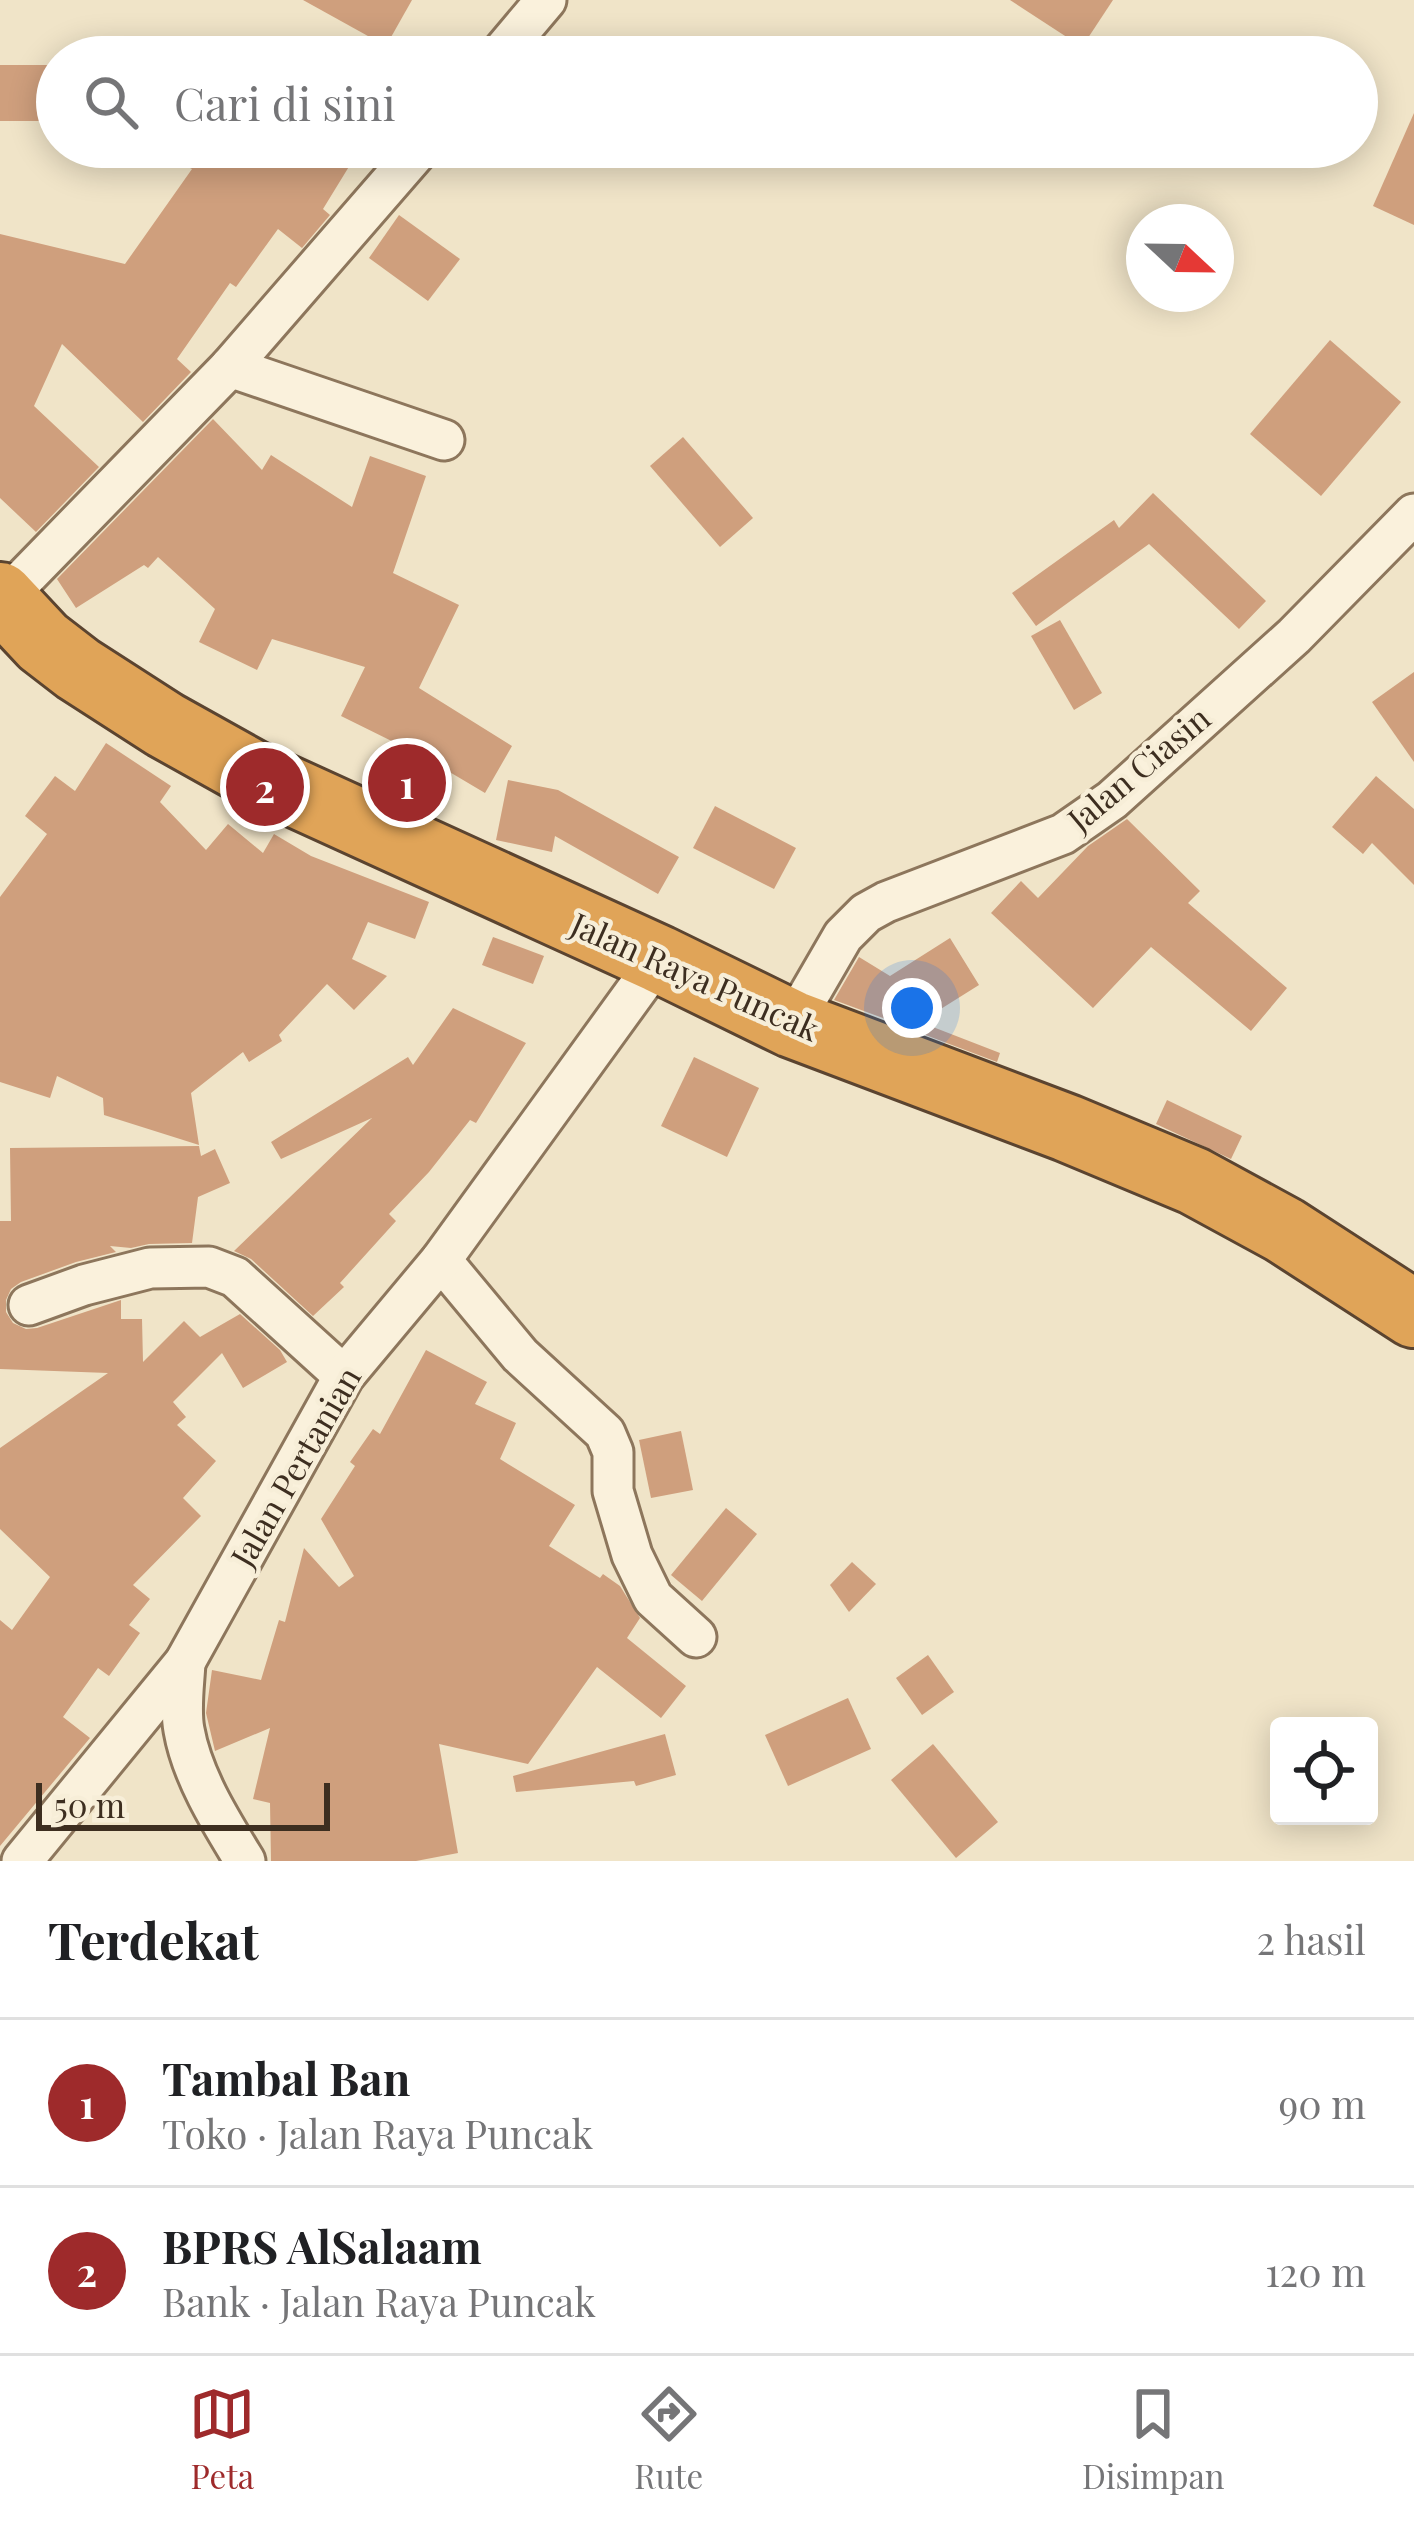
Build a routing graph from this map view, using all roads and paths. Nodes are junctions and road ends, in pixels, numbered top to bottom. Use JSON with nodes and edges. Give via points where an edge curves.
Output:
{"nodes":[{"id":1,"x":546,"y":0,"type":"edge"},
{"id":2,"x":516,"y":36,"type":"edge"},
{"id":3,"x":403,"y":168,"type":"edge"},
{"id":4,"x":230,"y":367,"type":"junction"},
{"id":5,"x":444,"y":440,"type":"dead end"},
{"id":6,"x":1414,"y":514,"type":"edge"},
{"id":7,"x":2,"y":598,"type":"edge"},
{"id":8,"x":659,"y":959,"type":"junction"},
{"id":9,"x":792,"y":1024,"type":"junction"},
{"id":10,"x":441,"y":1260,"type":"junction"},
{"id":11,"x":29,"y":1304,"type":"dead end"},
{"id":12,"x":1414,"y":1314,"type":"edge"},
{"id":13,"x":344,"y":1376,"type":"junction"},
{"id":14,"x":696,"y":1637,"type":"dead end"},
{"id":15,"x":185,"y":1662,"type":"junction"},
{"id":16,"x":22,"y":1861,"type":"edge"},
{"id":17,"x":245,"y":1861,"type":"edge"}],
"edges":[{"from":1,"to":2,"type":"street"},
{"from":3,"to":4,"type":"street"},
{"from":4,"to":5,"type":"street"},
{"from":4,"to":7,"type":"street"},
{"from":6,"to":9,"type":"street","name":"Jalan Ciasin","via":[[1294,636],[1088,818],[857,921]]},
{"from":7,"to":8,"type":"highway","name":"Jalan Raya Puncak","via":[[78,669],[251,773]]},
{"from":8,"to":9,"type":"highway","name":"Jalan Raya Puncak"},
{"from":8,"to":10,"type":"street","name":"Jalan Pertanian"},
{"from":9,"to":12,"type":"highway","name":"Jalan Raya Puncak","via":[[1194,1181]]},
{"from":10,"to":13,"type":"street","name":"Jalan Pertanian"},
{"from":10,"to":14,"type":"street","via":[[520,1354],[605,1433],[632,1555],[653,1598]]},
{"from":11,"to":13,"type":"street","via":[[150,1268],[209,1267],[235,1277]]},
{"from":13,"to":15,"type":"street","name":"Jalan Pertanian"},
{"from":15,"to":16,"type":"street","name":"Jalan Pertanian"},
{"from":15,"to":17,"type":"street","via":[[183,1729]]}]}
